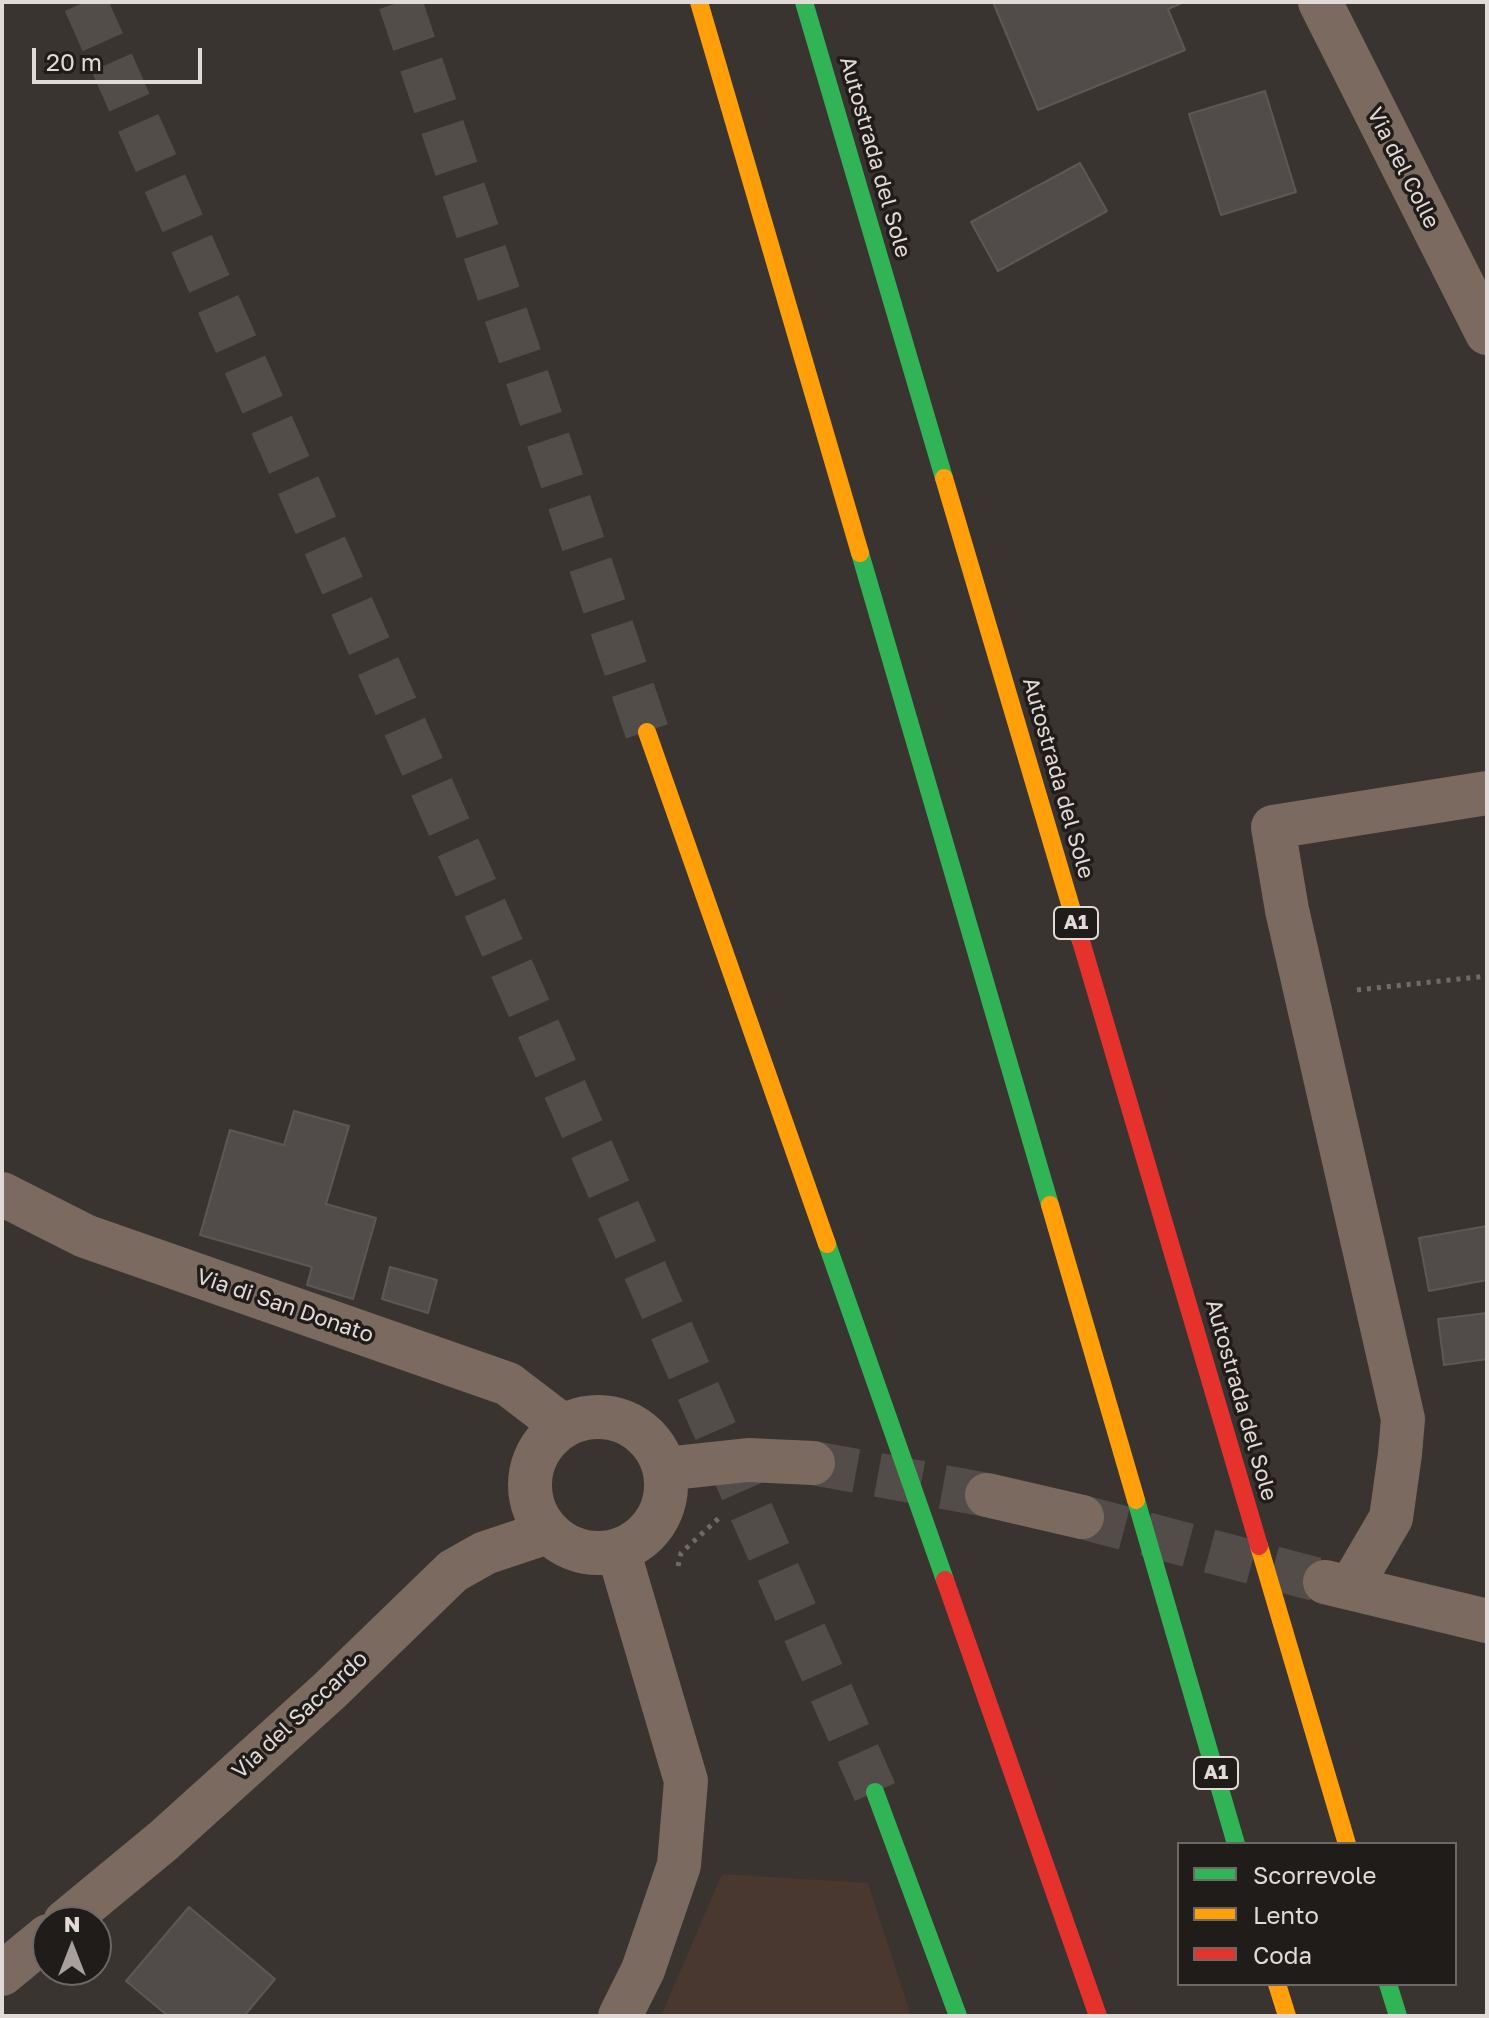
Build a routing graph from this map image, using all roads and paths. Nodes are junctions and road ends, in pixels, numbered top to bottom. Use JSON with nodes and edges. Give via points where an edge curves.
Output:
{"nodes":[{"id":1,"x":699,"y":2,"type":"edge"},
{"id":2,"x":804,"y":2,"type":"edge"},
{"id":3,"x":1320,"y":2,"type":"edge"},
{"id":4,"x":1487,"y":333,"type":"edge"},
{"id":5,"x":647,"y":732,"type":"tunnel mouth"},
{"id":6,"x":1487,"y":793,"type":"edge"},
{"id":7,"x":1487,"y":976,"type":"edge"},
{"id":8,"x":1307,"y":995,"type":"junction"},
{"id":9,"x":2,"y":1194,"type":"edge"},
{"id":10,"x":563,"y":1426,"type":"junction"},
{"id":11,"x":813,"y":1463,"type":"tunnel mouth"},
{"id":12,"x":664,"y":1469,"type":"junction"},
{"id":13,"x":987,"y":1495,"type":"tunnel mouth"},
{"id":14,"x":1082,"y":1517,"type":"tunnel mouth"},
{"id":15,"x":548,"y":1532,"type":"junction"},
{"id":16,"x":618,"y":1550,"type":"junction"},
{"id":17,"x":1487,"y":1621,"type":"edge"},
{"id":18,"x":875,"y":1792,"type":"tunnel mouth"},
{"id":19,"x":1235,"y":1842,"type":"edge"},
{"id":20,"x":1346,"y":1842,"type":"edge"},
{"id":21,"x":84,"y":1906,"type":"edge"},
{"id":22,"x":32,"y":1949,"type":"edge"},
{"id":23,"x":2,"y":1974,"type":"edge"},
{"id":24,"x":1278,"y":1986,"type":"edge"},
{"id":25,"x":1389,"y":1986,"type":"edge"},
{"id":26,"x":620,"y":2016,"type":"edge"},
{"id":27,"x":958,"y":2016,"type":"edge"},
{"id":28,"x":1098,"y":2016,"type":"edge"},
{"id":29,"x":1287,"y":2016,"type":"edge"},
{"id":30,"x":1398,"y":2016,"type":"edge"}],
"edges":[{"from":1,"to":19,"type":"main road","number":"A1"},
{"from":2,"to":20,"type":"main road","name":"Autostrada del Sole","number":"A1"},
{"from":3,"to":4,"type":"street","name":"Via del Colle"},
{"from":5,"to":28,"type":"main road"},
{"from":6,"to":8,"type":"street","via":[[1273,827]]},
{"from":7,"to":8,"type":"path"},
{"from":8,"to":17,"type":"street","via":[[1403,1419],[1391,1518],[1336,1584]]},
{"from":9,"to":10,"type":"street","name":"Via di San Donato","via":[[85,1236],[508,1384]]},
{"from":10,"to":12,"type":"street","via":[[595,1417],[618,1420],[639,1430]]},
{"from":10,"to":15,"type":"street","via":[[547,1440],[530,1477],[537,1517]]},
{"from":11,"to":12,"type":"street","via":[[748,1460]]},
{"from":12,"to":16,"type":"street","via":[[666,1489],[652,1527]]},
{"from":13,"to":14,"type":"street"},
{"from":15,"to":16,"type":"street","via":[[580,1551]]},
{"from":15,"to":21,"type":"street","name":"Via del Saccardo","via":[[485,1553],[453,1571],[304,1713]]},
{"from":16,"to":26,"type":"street","via":[[686,1781],[679,1865],[643,1970]]},
{"from":18,"to":27,"type":"main road"},
{"from":22,"to":23,"type":"street"},
{"from":24,"to":29,"type":"main road"},
{"from":25,"to":30,"type":"main road"}]}
